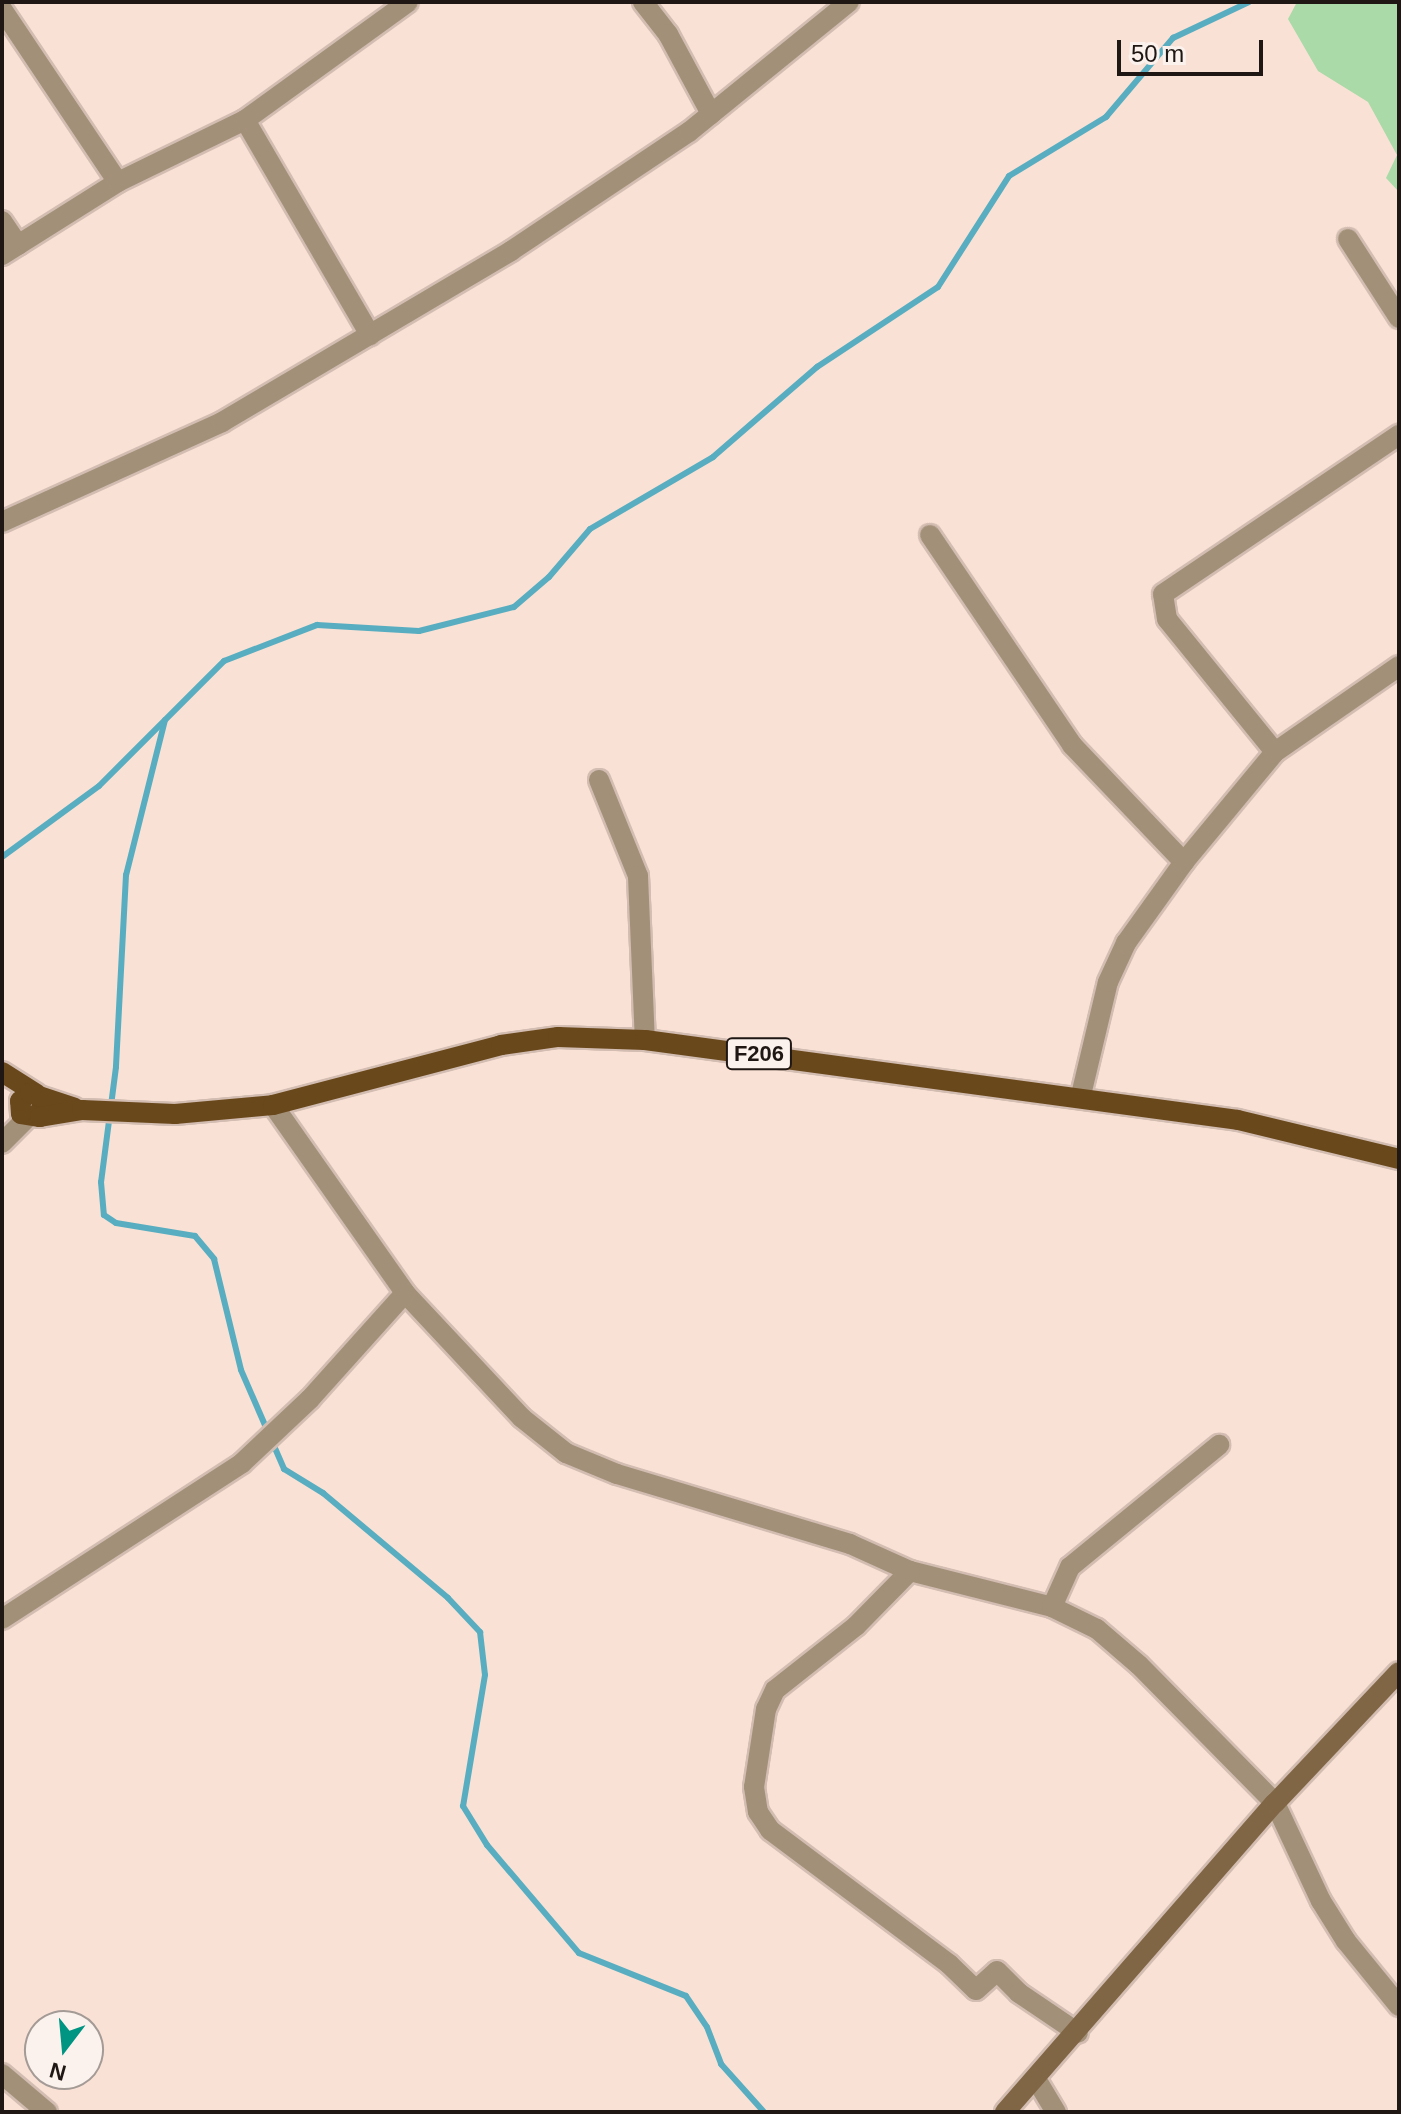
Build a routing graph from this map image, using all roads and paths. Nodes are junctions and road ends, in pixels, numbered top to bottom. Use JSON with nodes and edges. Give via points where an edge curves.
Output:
{"nodes":[{"id":1,"x":643,"y":2,"type":"edge"},
{"id":2,"x":849,"y":2,"type":"edge"},
{"id":3,"x":398,"y":6,"type":"edge"},
{"id":4,"x":2,"y":9,"type":"edge"},
{"id":5,"x":711,"y":114,"type":"junction"},
{"id":6,"x":245,"y":120,"type":"junction"},
{"id":7,"x":118,"y":182,"type":"junction"},
{"id":8,"x":2,"y":221,"type":"edge"},
{"id":9,"x":1348,"y":239,"type":"dead end"},
{"id":10,"x":10,"y":250,"type":"edge"},
{"id":11,"x":1399,"y":318,"type":"edge"},
{"id":12,"x":370,"y":335,"type":"junction"},
{"id":13,"x":1399,"y":435,"type":"edge"},
{"id":14,"x":2,"y":522,"type":"edge"},
{"id":15,"x":930,"y":535,"type":"dead end"},
{"id":16,"x":1399,"y":666,"type":"edge"},
{"id":17,"x":1275,"y":752,"type":"junction"},
{"id":18,"x":599,"y":780,"type":"dead end"},
{"id":19,"x":1184,"y":862,"type":"junction"},
{"id":20,"x":645,"y":1040,"type":"junction"},
{"id":21,"x":2,"y":1072,"type":"edge"},
{"id":22,"x":2,"y":1081,"type":"edge"},
{"id":23,"x":1081,"y":1095,"type":"junction"},
{"id":24,"x":273,"y":1105,"type":"junction"},
{"id":25,"x":33,"y":1107,"type":"junction"},
{"id":26,"x":2,"y":1143,"type":"edge"},
{"id":27,"x":1399,"y":1159,"type":"edge"},
{"id":28,"x":405,"y":1293,"type":"junction"},
{"id":29,"x":1219,"y":1445,"type":"dead end"},
{"id":30,"x":910,"y":1571,"type":"junction"},
{"id":31,"x":1052,"y":1607,"type":"junction"},
{"id":32,"x":2,"y":1619,"type":"edge"},
{"id":33,"x":1399,"y":1672,"type":"edge"},
{"id":34,"x":1275,"y":1803,"type":"junction"},
{"id":35,"x":1399,"y":2006,"type":"edge"},
{"id":36,"x":1078,"y":2033,"type":"junction"},
{"id":37,"x":2,"y":2074,"type":"edge"},
{"id":38,"x":1036,"y":2079,"type":"junction"},
{"id":39,"x":47,"y":2112,"type":"edge"},
{"id":40,"x":1005,"y":2112,"type":"edge"},
{"id":41,"x":1056,"y":2112,"type":"edge"}],
"edges":[{"from":1,"to":5,"type":"street","via":[[668,34]]},
{"from":2,"to":5,"type":"street"},
{"from":3,"to":6,"type":"street"},
{"from":4,"to":7,"type":"street"},
{"from":5,"to":12,"type":"street","via":[[511,251]]},
{"from":6,"to":7,"type":"street"},
{"from":6,"to":12,"type":"street"},
{"from":7,"to":10,"type":"street"},
{"from":8,"to":10,"type":"street"},
{"from":9,"to":11,"type":"street"},
{"from":12,"to":14,"type":"street","via":[[222,422]]},
{"from":13,"to":17,"type":"street","via":[[1163,594],[1167,619]]},
{"from":15,"to":19,"type":"street","via":[[1072,745]]},
{"from":16,"to":17,"type":"street"},
{"from":17,"to":19,"type":"street"},
{"from":18,"to":20,"type":"street","via":[[638,876]]},
{"from":19,"to":23,"type":"street","via":[[1126,943],[1108,982]]},
{"from":20,"to":23,"type":"main road","number":"F206"},
{"from":20,"to":24,"type":"main road","number":"F206","via":[[558,1037],[501,1045]]},
{"from":21,"to":25,"type":"main road","number":"F206"},
{"from":22,"to":25,"type":"main road"},
{"from":23,"to":27,"type":"main road","number":"F206","via":[[1238,1120]]},
{"from":24,"to":25,"type":"main road","number":"F206","via":[[175,1114]]},
{"from":24,"to":28,"type":"street"},
{"from":25,"to":26,"type":"street"},
{"from":28,"to":30,"type":"street","via":[[522,1418],[566,1453],[617,1474],[850,1544]]},
{"from":28,"to":32,"type":"street","via":[[310,1399],[242,1463]]},
{"from":29,"to":31,"type":"street","via":[[1070,1567]]},
{"from":30,"to":31,"type":"street"},
{"from":30,"to":36,"type":"street","via":[[856,1626],[775,1690],[766,1709],[754,1787],[758,1812],[770,1830],[976,1990],[997,1971]]},
{"from":31,"to":34,"type":"street","via":[[1097,1629],[1139,1665]]},
{"from":33,"to":34,"type":"main road"},
{"from":34,"to":35,"type":"street","via":[[1321,1901]]},
{"from":34,"to":36,"type":"main road"},
{"from":36,"to":38,"type":"main road"},
{"from":37,"to":39,"type":"street"},
{"from":38,"to":40,"type":"main road"},
{"from":38,"to":41,"type":"street"}]}
